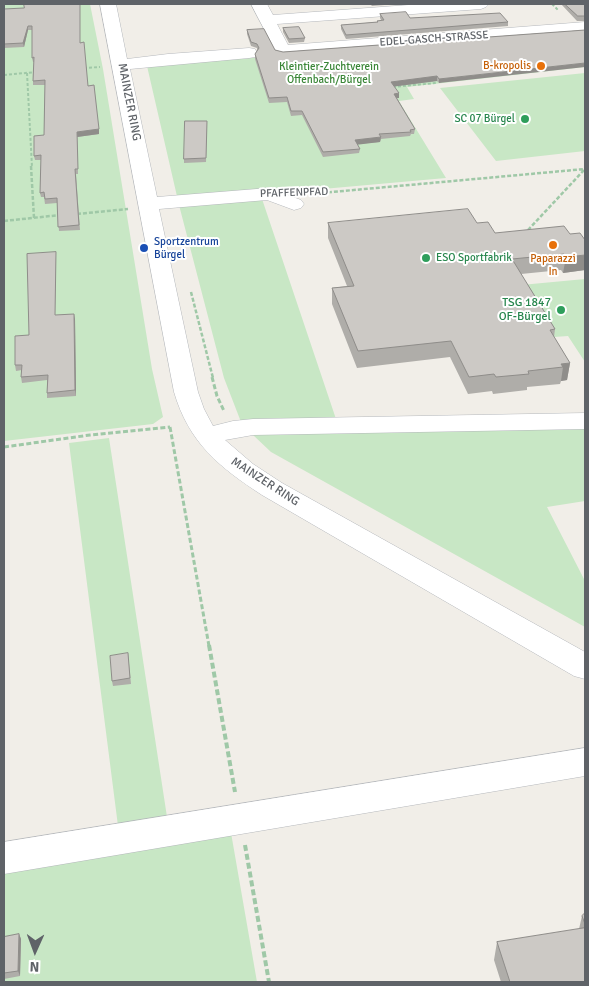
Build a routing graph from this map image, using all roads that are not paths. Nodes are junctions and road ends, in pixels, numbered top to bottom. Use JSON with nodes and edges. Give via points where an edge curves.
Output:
{"nodes":[{"id":1,"x":108,"y":4,"type":"edge"},
{"id":2,"x":259,"y":4,"type":"edge"},
{"id":3,"x":481,"y":4,"type":"edge"},
{"id":4,"x":268,"y":20,"type":"junction"},
{"id":5,"x":585,"y":27,"type":"edge"},
{"id":6,"x":248,"y":52,"type":"dead end"},
{"id":7,"x":122,"y":65,"type":"junction"},
{"id":8,"x":149,"y":204,"type":"junction"},
{"id":9,"x":294,"y":204,"type":"dead end"},
{"id":10,"x":585,"y":421,"type":"edge"},
{"id":11,"x":201,"y":429,"type":"junction"},
{"id":12,"x":585,"y":667,"type":"edge"},
{"id":13,"x":585,"y":762,"type":"edge"},
{"id":14,"x":4,"y":858,"type":"edge"}],
"edges":[{"from":1,"to":7,"type":"street","name":"MAINZER RING"},
{"from":2,"to":4,"type":"street"},
{"from":3,"to":4,"type":"street"},
{"from":4,"to":5,"type":"street","name":"EDEL-GASCH-STRASSE","via":[[283,50]]},
{"from":6,"to":7,"type":"street"},
{"from":7,"to":8,"type":"street","name":"MAINZER RING"},
{"from":8,"to":9,"type":"street","name":"PFAFFENPFAD","via":[[269,194]]},
{"from":8,"to":11,"type":"street","name":"MAINZER RING","via":[[186,392]]},
{"from":10,"to":11,"type":"street"},
{"from":11,"to":12,"type":"street","name":"MAINZER RING","via":[[230,461],[272,489]]},
{"from":13,"to":14,"type":"street"}]}
